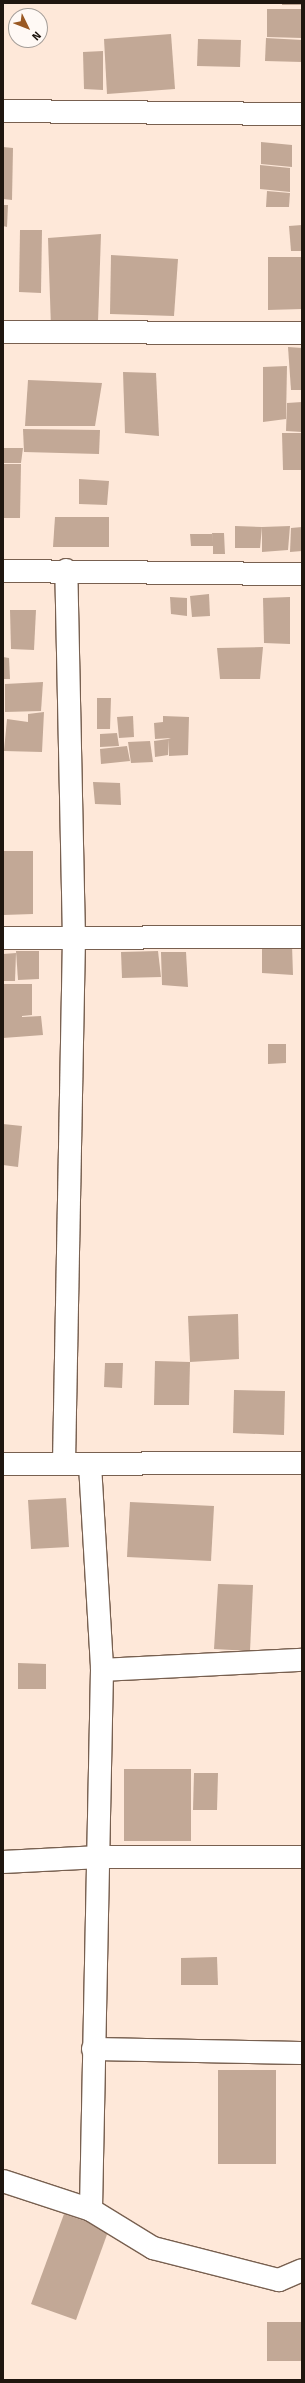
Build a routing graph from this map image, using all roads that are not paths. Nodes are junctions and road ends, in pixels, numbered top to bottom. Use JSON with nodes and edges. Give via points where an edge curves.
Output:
{"nodes":[{"id":1,"x":3,"y":111,"type":"edge"},
{"id":2,"x":302,"y":114,"type":"edge"},
{"id":3,"x":3,"y":332,"type":"edge"},
{"id":4,"x":302,"y":333,"type":"edge"},
{"id":5,"x":66,"y":570,"type":"junction"},
{"id":6,"x":3,"y":571,"type":"edge"},
{"id":7,"x":302,"y":574,"type":"edge"},
{"id":8,"x":302,"y":937,"type":"edge"},
{"id":9,"x":3,"y":938,"type":"edge"},
{"id":10,"x":74,"y":939,"type":"junction"},
{"id":11,"x":64,"y":1463,"type":"junction"},
{"id":12,"x":302,"y":1463,"type":"edge"},
{"id":13,"x":3,"y":1464,"type":"edge"},
{"id":14,"x":90,"y":1465,"type":"junction"},
{"id":15,"x":302,"y":1660,"type":"edge"},
{"id":16,"x":102,"y":1670,"type":"junction"},
{"id":17,"x":302,"y":1856,"type":"edge"},
{"id":18,"x":100,"y":1857,"type":"junction"},
{"id":19,"x":3,"y":1862,"type":"edge"},
{"id":20,"x":93,"y":2049,"type":"junction"},
{"id":21,"x":302,"y":2053,"type":"edge"},
{"id":22,"x":3,"y":2181,"type":"edge"},
{"id":23,"x":91,"y":2210,"type":"junction"},
{"id":24,"x":302,"y":2270,"type":"edge"}],
"edges":[{"from":1,"to":2,"type":"street"},
{"from":3,"to":4,"type":"street"},
{"from":5,"to":6,"type":"street"},
{"from":5,"to":7,"type":"street"},
{"from":5,"to":10,"type":"street"},
{"from":8,"to":10,"type":"street"},
{"from":9,"to":10,"type":"street"},
{"from":10,"to":11,"type":"street"},
{"from":11,"to":13,"type":"street"},
{"from":11,"to":14,"type":"street"},
{"from":12,"to":14,"type":"street","via":[[219,1461]]},
{"from":14,"to":16,"type":"street"},
{"from":15,"to":16,"type":"street"},
{"from":16,"to":18,"type":"street"},
{"from":17,"to":18,"type":"street"},
{"from":18,"to":19,"type":"street"},
{"from":18,"to":20,"type":"street"},
{"from":20,"to":21,"type":"street"},
{"from":20,"to":23,"type":"street"},
{"from":22,"to":23,"type":"street"},
{"from":23,"to":24,"type":"street","via":[[152,2248],[279,2280]]}]}
